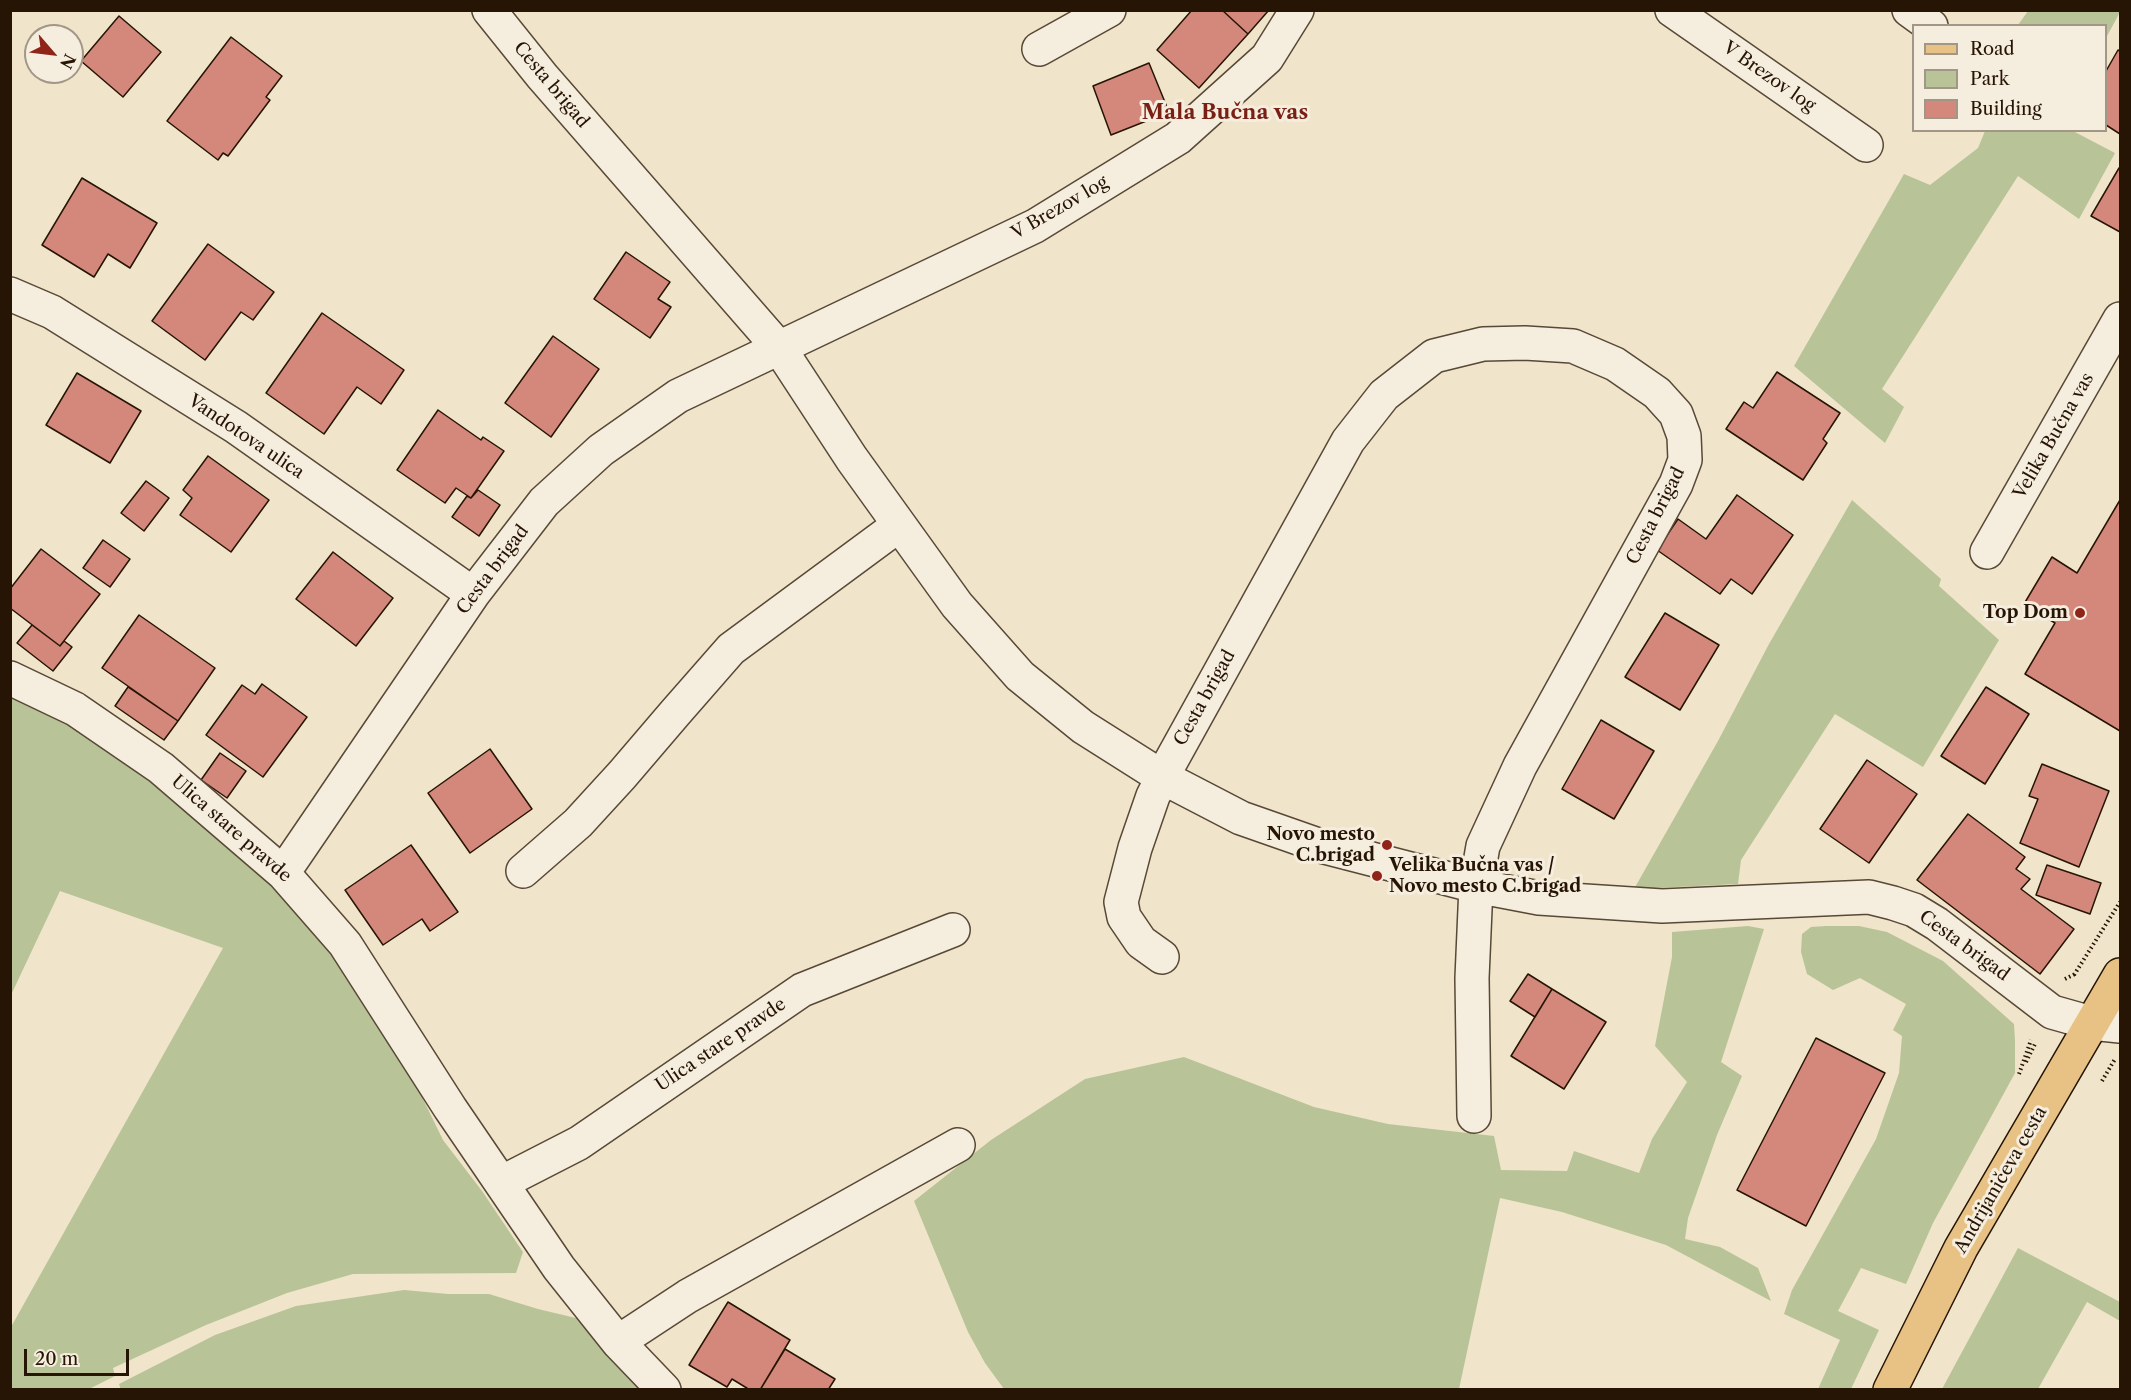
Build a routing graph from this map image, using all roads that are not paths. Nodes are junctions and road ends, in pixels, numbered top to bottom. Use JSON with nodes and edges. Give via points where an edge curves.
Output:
{"nodes":[{"id":1,"x":489,"y":10,"type":"edge"},
{"id":2,"x":1109,"y":10,"type":"edge"},
{"id":3,"x":1297,"y":10,"type":"edge"},
{"id":4,"x":1672,"y":10,"type":"edge"},
{"id":5,"x":1909,"y":10,"type":"edge"},
{"id":6,"x":1928,"y":24,"type":"edge"},
{"id":7,"x":1039,"y":49,"type":"dead end"},
{"id":8,"x":1866,"y":145,"type":"dead end"},
{"id":9,"x":10,"y":294,"type":"edge"},
{"id":10,"x":2121,"y":319,"type":"edge"},
{"id":11,"x":780,"y":349,"type":"junction"},
{"id":12,"x":899,"y":525,"type":"junction"},
{"id":13,"x":1987,"y":552,"type":"dead end"},
{"id":14,"x":473,"y":594,"type":"junction"},
{"id":15,"x":10,"y":678,"type":"edge"},
{"id":16,"x":1162,"y":777,"type":"junction"},
{"id":17,"x":523,"y":871,"type":"dead end"},
{"id":18,"x":283,"y":873,"type":"junction"},
{"id":19,"x":1476,"y":886,"type":"junction"},
{"id":20,"x":953,"y":930,"type":"dead end"},
{"id":21,"x":1162,"y":957,"type":"dead end"},
{"id":22,"x":2121,"y":975,"type":"edge"},
{"id":23,"x":2106,"y":1025,"type":"edge"},
{"id":24,"x":1474,"y":1116,"type":"dead end"},
{"id":25,"x":958,"y":1145,"type":"dead end"},
{"id":26,"x":501,"y":1183,"type":"junction"},
{"id":27,"x":618,"y":1342,"type":"junction"},
{"id":28,"x":664,"y":1389,"type":"edge"},
{"id":29,"x":1890,"y":1389,"type":"edge"}],
"edges":[{"from":1,"to":11,"type":"street","name":"Cesta brigad"},
{"from":2,"to":7,"type":"street"},
{"from":3,"to":11,"type":"street","name":"V Brezov log","via":[[1267,58],[1178,138],[1035,226]]},
{"from":4,"to":8,"type":"street","name":"V Brezov log"},
{"from":5,"to":6,"type":"street"},
{"from":9,"to":14,"type":"street","name":"Vandotova ulica","via":[[52,312],[236,427]]},
{"from":10,"to":13,"type":"street","name":"Velika Bučna vas"},
{"from":11,"to":12,"type":"street","name":"Cesta brigad"},
{"from":11,"to":14,"type":"street","name":"Cesta brigad","via":[[678,396],[601,450],[544,502]]},
{"from":12,"to":16,"type":"street","name":"Cesta brigad","via":[[957,605],[1020,676],[1083,727]]},
{"from":12,"to":17,"type":"street","via":[[731,649],[586,815]]},
{"from":14,"to":18,"type":"street","name":"Cesta brigad"},
{"from":15,"to":18,"type":"street","name":"Ulica stare pravde","via":[[75,709],[161,768]]},
{"from":16,"to":19,"type":"street","name":"Cesta brigad","via":[[1241,818],[1321,846]]},
{"from":16,"to":19,"type":"street","name":"Cesta brigad","via":[[1348,441],[1384,395],[1434,357],[1444,354],[1483,344],[1573,346],[1615,364],[1657,393],[1676,414],[1684,436],[1685,460],[1676,484],[1520,766],[1483,846]]},
{"from":16,"to":21,"type":"street","name":"Cesta brigad","via":[[1135,849],[1121,902],[1124,917],[1141,942]]},
{"from":18,"to":26,"type":"street","name":"Ulica stare pravde","via":[[345,944]]},
{"from":19,"to":23,"type":"street","name":"Cesta brigad","via":[[1539,898],[1662,906],[1869,897],[1904,906],[1937,924],[2052,1012]]},
{"from":19,"to":24,"type":"street","name":"Cesta brigad","via":[[1472,978]]},
{"from":20,"to":26,"type":"street","name":"Ulica stare pravde","via":[[802,990],[579,1143]]},
{"from":22,"to":23,"type":"main road","name":"Andrijaničeva cesta"},
{"from":23,"to":29,"type":"main road","name":"Andrijaničeva cesta","via":[[1961,1248]]},
{"from":25,"to":27,"type":"street","via":[[688,1296]]},
{"from":26,"to":27,"type":"street","name":"Ulica stare pravde","via":[[559,1268]]},
{"from":27,"to":28,"type":"street","name":"Ulica stare pravde"}]}
